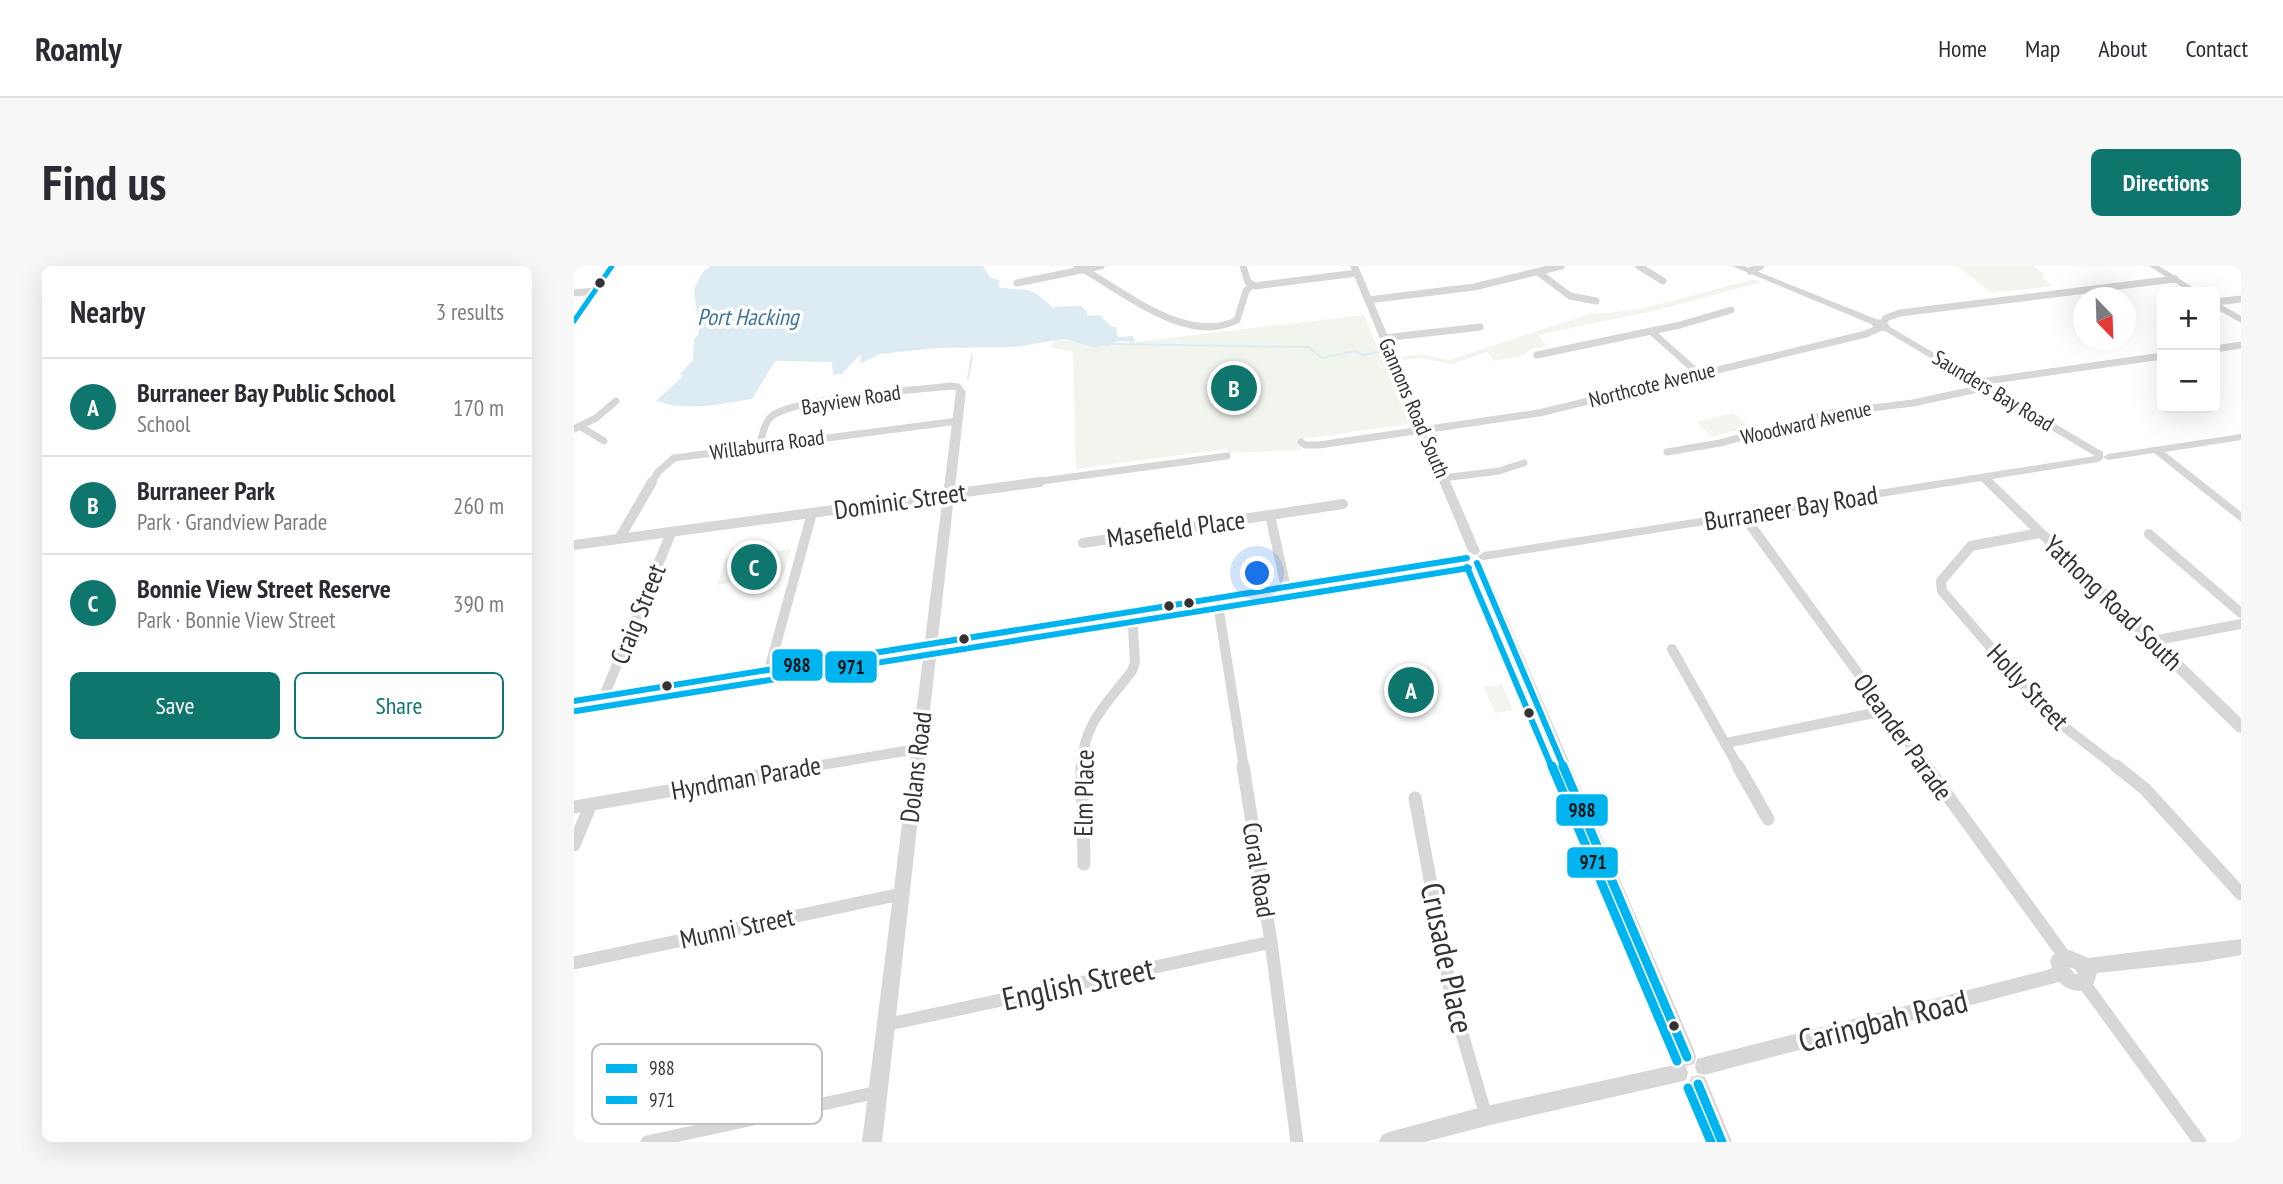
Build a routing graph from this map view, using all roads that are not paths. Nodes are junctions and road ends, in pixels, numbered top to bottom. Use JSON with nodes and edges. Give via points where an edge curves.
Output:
{"nodes":[{"id":1,"x":612,"y":266,"type":"edge"},
{"id":2,"x":1077,"y":266,"type":"edge"},
{"id":3,"x":1101,"y":266,"type":"edge"},
{"id":4,"x":1243,"y":266,"type":"edge"},
{"id":5,"x":1561,"y":266,"type":"edge"},
{"id":6,"x":1639,"y":266,"type":"edge"},
{"id":7,"x":1736,"y":266,"type":"edge"},
{"id":8,"x":1761,"y":266,"type":"edge"},
{"id":9,"x":2153,"y":266,"type":"edge"},
{"id":10,"x":1085,"y":270,"type":"junction"},
{"id":11,"x":1356,"y":270,"type":"edge"},
{"id":12,"x":1750,"y":271,"type":"junction"},
{"id":13,"x":1538,"y":272,"type":"junction"},
{"id":14,"x":2175,"y":279,"type":"junction"},
{"id":15,"x":1663,"y":281,"type":"dead end"},
{"id":16,"x":1017,"y":283,"type":"dead end"},
{"id":17,"x":1252,"y":285,"type":"junction"},
{"id":18,"x":2188,"y":287,"type":"edge"},
{"id":19,"x":595,"y":291,"type":"junction"},
{"id":20,"x":574,"y":293,"type":"edge"},
{"id":21,"x":2241,"y":299,"type":"edge"},
{"id":22,"x":1368,"y":300,"type":"junction"},
{"id":23,"x":1596,"y":301,"type":"dead end"},
{"id":24,"x":2220,"y":302,"type":"edge"},
{"id":25,"x":2220,"y":306,"type":"edge"},
{"id":26,"x":1731,"y":310,"type":"dead end"},
{"id":27,"x":2241,"y":320,"type":"edge"},
{"id":28,"x":574,"y":321,"type":"edge"},
{"id":29,"x":1881,"y":325,"type":"junction"},
{"id":30,"x":1479,"y":327,"type":"dead end"},
{"id":31,"x":1652,"y":332,"type":"junction"},
{"id":32,"x":1384,"y":338,"type":"junction"},
{"id":33,"x":2241,"y":345,"type":"edge"},
{"id":34,"x":2220,"y":348,"type":"edge"},
{"id":35,"x":1537,"y":355,"type":"dead end"},
{"id":36,"x":2157,"y":357,"type":"edge"},
{"id":37,"x":1699,"y":374,"type":"junction"},
{"id":38,"x":1983,"y":385,"type":"junction"},
{"id":39,"x":961,"y":391,"type":"joint"},
{"id":40,"x":616,"y":401,"type":"dead end"},
{"id":41,"x":958,"y":421,"type":"junction"},
{"id":42,"x":578,"y":428,"type":"edge"},
{"id":43,"x":1424,"y":430,"type":"junction"},
{"id":44,"x":2241,"y":437,"type":"edge"},
{"id":45,"x":604,"y":441,"type":"dead end"},
{"id":46,"x":760,"y":446,"type":"junction"},
{"id":47,"x":1303,"y":446,"type":"dead end"},
{"id":48,"x":2156,"y":450,"type":"junction"},
{"id":49,"x":1667,"y":452,"type":"dead end"},
{"id":50,"x":1227,"y":456,"type":"dead end"},
{"id":51,"x":2101,"y":457,"type":"junction"},
{"id":52,"x":1524,"y":463,"type":"dead end"},
{"id":53,"x":1443,"y":478,"type":"junction"},
{"id":54,"x":1985,"y":479,"type":"junction"},
{"id":55,"x":950,"y":494,"type":"junction"},
{"id":56,"x":1343,"y":504,"type":"dead end"},
{"id":57,"x":812,"y":513,"type":"junction"},
{"id":58,"x":1270,"y":515,"type":"junction"},
{"id":59,"x":1743,"y":515,"type":"junction"},
{"id":60,"x":2241,"y":518,"type":"edge"},
{"id":61,"x":671,"y":533,"type":"junction"},
{"id":62,"x":2040,"y":533,"type":"junction"},
{"id":63,"x":2149,"y":534,"type":"dead end"},
{"id":64,"x":619,"y":539,"type":"junction"},
{"id":65,"x":1083,"y":542,"type":"dead end"},
{"id":66,"x":574,"y":545,"type":"edge"},
{"id":67,"x":1475,"y":557,"type":"junction"},
{"id":68,"x":1286,"y":588,"type":"junction"},
{"id":69,"x":1217,"y":598,"type":"junction"},
{"id":70,"x":1132,"y":612,"type":"junction"},
{"id":71,"x":2241,"y":613,"type":"edge"},
{"id":72,"x":2241,"y":624,"type":"edge"},
{"id":73,"x":2152,"y":641,"type":"junction"},
{"id":74,"x":931,"y":644,"type":"junction"},
{"id":75,"x":1672,"y":649,"type":"dead end"},
{"id":76,"x":769,"y":670,"type":"junction"},
{"id":77,"x":604,"y":696,"type":"junction"},
{"id":78,"x":574,"y":701,"type":"edge"},
{"id":79,"x":1884,"y":711,"type":"junction"},
{"id":80,"x":2241,"y":727,"type":"edge"},
{"id":81,"x":1726,"y":743,"type":"junction"},
{"id":82,"x":917,"y":749,"type":"junction"},
{"id":83,"x":1415,"y":798,"type":"dead end"},
{"id":84,"x":590,"y":804,"type":"junction"},
{"id":85,"x":574,"y":807,"type":"edge"},
{"id":86,"x":1768,"y":819,"type":"dead end"},
{"id":87,"x":574,"y":845,"type":"edge"},
{"id":88,"x":1083,"y":864,"type":"dead end"},
{"id":89,"x":901,"y":894,"type":"junction"},
{"id":90,"x":2241,"y":894,"type":"edge"},
{"id":91,"x":1271,"y":942,"type":"junction"},
{"id":92,"x":2241,"y":947,"type":"edge"},
{"id":93,"x":574,"y":962,"type":"edge"},
{"id":94,"x":2063,"y":965,"type":"junction"},
{"id":95,"x":2085,"y":975,"type":"junction"},
{"id":96,"x":885,"y":1025,"type":"junction"},
{"id":97,"x":1683,"y":1065,"type":"junction"},
{"id":98,"x":1701,"y":1075,"type":"junction"},
{"id":99,"x":878,"y":1092,"type":"junction"},
{"id":100,"x":822,"y":1104,"type":"edge"},
{"id":101,"x":1486,"y":1116,"type":"junction"},
{"id":102,"x":731,"y":1124,"type":"edge"},
{"id":103,"x":648,"y":1142,"type":"edge"},
{"id":104,"x":872,"y":1142,"type":"edge"},
{"id":105,"x":1297,"y":1142,"type":"edge"},
{"id":106,"x":1389,"y":1142,"type":"edge"},
{"id":107,"x":1722,"y":1142,"type":"edge"},
{"id":108,"x":2200,"y":1142,"type":"edge"}],
"edges":[{"from":1,"to":19,"type":"street"},
{"from":2,"to":10,"type":"street"},
{"from":3,"to":10,"type":"street"},
{"from":4,"to":17,"type":"street"},
{"from":5,"to":13,"type":"street"},
{"from":6,"to":15,"type":"street"},
{"from":7,"to":12,"type":"street","name":"Saunders Bay Road"},
{"from":8,"to":12,"type":"street"},
{"from":9,"to":14,"type":"street"},
{"from":10,"to":16,"type":"street"},
{"from":10,"to":17,"type":"street","via":[[1169,319],[1216,327],[1237,320]]},
{"from":11,"to":17,"type":"street"},
{"from":11,"to":22,"type":"street","name":"Gannons Road South"},
{"from":12,"to":29,"type":"street","name":"Saunders Bay Road"},
{"from":13,"to":22,"type":"street","via":[[1459,289]]},
{"from":13,"to":23,"type":"street","via":[[1570,296]]},
{"from":14,"to":18,"type":"street"},
{"from":14,"to":29,"type":"street","name":"Northcote Avenue","via":[[1900,313]]},
{"from":19,"to":20,"type":"street"},
{"from":19,"to":28,"type":"street"},
{"from":21,"to":24,"type":"street"},
{"from":22,"to":32,"type":"street","name":"Gannons Road South"},
{"from":25,"to":27,"type":"street"},
{"from":26,"to":31,"type":"street"},
{"from":29,"to":37,"type":"street","name":"Northcote Avenue","via":[[1866,334]]},
{"from":29,"to":38,"type":"street","name":"Saunders Bay Road"},
{"from":30,"to":32,"type":"street"},
{"from":31,"to":35,"type":"street"},
{"from":31,"to":37,"type":"street"},
{"from":32,"to":43,"type":"street","name":"Gannons Road South"},
{"from":33,"to":34,"type":"street"},
{"from":36,"to":38,"type":"street","name":"Woodward Avenue"},
{"from":37,"to":43,"type":"street","name":"Northcote Avenue","via":[[1539,413]]},
{"from":38,"to":49,"type":"street","name":"Woodward Avenue","via":[[1913,403],[1831,413],[1720,443]]},
{"from":38,"to":51,"type":"street","name":"Saunders Bay Road"},
{"from":39,"to":41,"type":"street","name":"Dolans Road"},
{"from":39,"to":46,"type":"street","name":"Bayview Road","via":[[951,386],[778,412],[768,421]]},
{"from":40,"to":42,"type":"street"},
{"from":41,"to":46,"type":"street","name":"Willaburra Road"},
{"from":41,"to":55,"type":"street","name":"Dolans Road"},
{"from":42,"to":45,"type":"street"},
{"from":43,"to":47,"type":"street"},
{"from":43,"to":53,"type":"street","name":"Gannons Road South"},
{"from":44,"to":48,"type":"street","name":"Burraneer Bay Road"},
{"from":46,"to":64,"type":"street","name":"Willaburra Road","via":[[667,461]]},
{"from":48,"to":51,"type":"street","name":"Burraneer Bay Road"},
{"from":48,"to":60,"type":"street"},
{"from":50,"to":55,"type":"street","name":"Dominic Street"},
{"from":51,"to":54,"type":"street","name":"Burraneer Bay Road"},
{"from":52,"to":53,"type":"street"},
{"from":53,"to":67,"type":"street","name":"Gannons Road South"},
{"from":54,"to":59,"type":"street","name":"Burraneer Bay Road"},
{"from":54,"to":62,"type":"street","name":"Yathong Road South"},
{"from":55,"to":57,"type":"street","name":"Dominic Street"},
{"from":55,"to":74,"type":"street","name":"Dolans Road"},
{"from":56,"to":58,"type":"street","name":"Masefield Place"},
{"from":57,"to":61,"type":"street","name":"Dominic Street"},
{"from":57,"to":76,"type":"street"},
{"from":58,"to":65,"type":"street","name":"Masefield Place"},
{"from":58,"to":68,"type":"street","name":"Masefield Place"},
{"from":59,"to":67,"type":"street","name":"Burraneer Bay Road"},
{"from":59,"to":79,"type":"street","name":"Oleander Parade"},
{"from":61,"to":64,"type":"street","name":"Dominic Street"},
{"from":61,"to":77,"type":"street","name":"Craig Street"},
{"from":62,"to":73,"type":"street","name":"Yathong Road South"},
{"from":62,"to":90,"type":"street","name":"Holly Street","via":[[1972,546],[1941,582],[1942,591],[2056,721],[2145,789]]},
{"from":63,"to":71,"type":"street"},
{"from":64,"to":66,"type":"street","name":"Dominic Street"},
{"from":67,"to":68,"type":"street","name":"Burraneer Bay Road"},
{"from":67,"to":97,"type":"street","name":"Gannons Road South"},
{"from":68,"to":69,"type":"street","name":"Burraneer Bay Road"},
{"from":69,"to":70,"type":"street","name":"Burraneer Bay Road"},
{"from":69,"to":91,"type":"street","name":"Coral Road"},
{"from":70,"to":74,"type":"street","name":"Burraneer Bay Road"},
{"from":70,"to":88,"type":"street","name":"Elm Place","via":[[1132,671],[1085,733]]},
{"from":72,"to":73,"type":"street"},
{"from":73,"to":80,"type":"street","name":"Yathong Road South"},
{"from":74,"to":76,"type":"street","name":"Burraneer Bay Road"},
{"from":74,"to":82,"type":"street","name":"Dolans Road"},
{"from":75,"to":81,"type":"street"},
{"from":76,"to":77,"type":"street","name":"Burraneer Bay Road"},
{"from":77,"to":78,"type":"street","name":"Burraneer Bay Road"},
{"from":79,"to":81,"type":"street"},
{"from":79,"to":94,"type":"street","name":"Oleander Parade"},
{"from":81,"to":86,"type":"street"},
{"from":82,"to":84,"type":"street","name":"Hyndman Parade"},
{"from":82,"to":89,"type":"street","name":"Dolans Road"},
{"from":83,"to":101,"type":"street","name":"Crusade Place","via":[[1452,999]]},
{"from":84,"to":85,"type":"street","name":"Hyndman Parade"},
{"from":84,"to":87,"type":"street"},
{"from":89,"to":93,"type":"street","name":"Munni Street"},
{"from":89,"to":96,"type":"street","name":"Dolans Road"},
{"from":91,"to":96,"type":"street","name":"English Street"},
{"from":91,"to":105,"type":"street","name":"Coral Road"},
{"from":92,"to":95,"type":"street","via":[[2189,956],[2116,960]]},
{"from":94,"to":95,"type":"street","via":[[2076,960]]},
{"from":94,"to":98,"type":"street","name":"Caringbah Road","via":[[2049,978]]},
{"from":95,"to":108,"type":"street"},
{"from":96,"to":99,"type":"street","name":"Dolans Road"},
{"from":97,"to":98,"type":"street","via":[[1689,1083]]},
{"from":97,"to":101,"type":"street"},
{"from":98,"to":107,"type":"street"},
{"from":99,"to":100,"type":"street"},
{"from":99,"to":104,"type":"street","name":"Dolans Road"},
{"from":101,"to":106,"type":"street"},
{"from":102,"to":103,"type":"street"}]}
